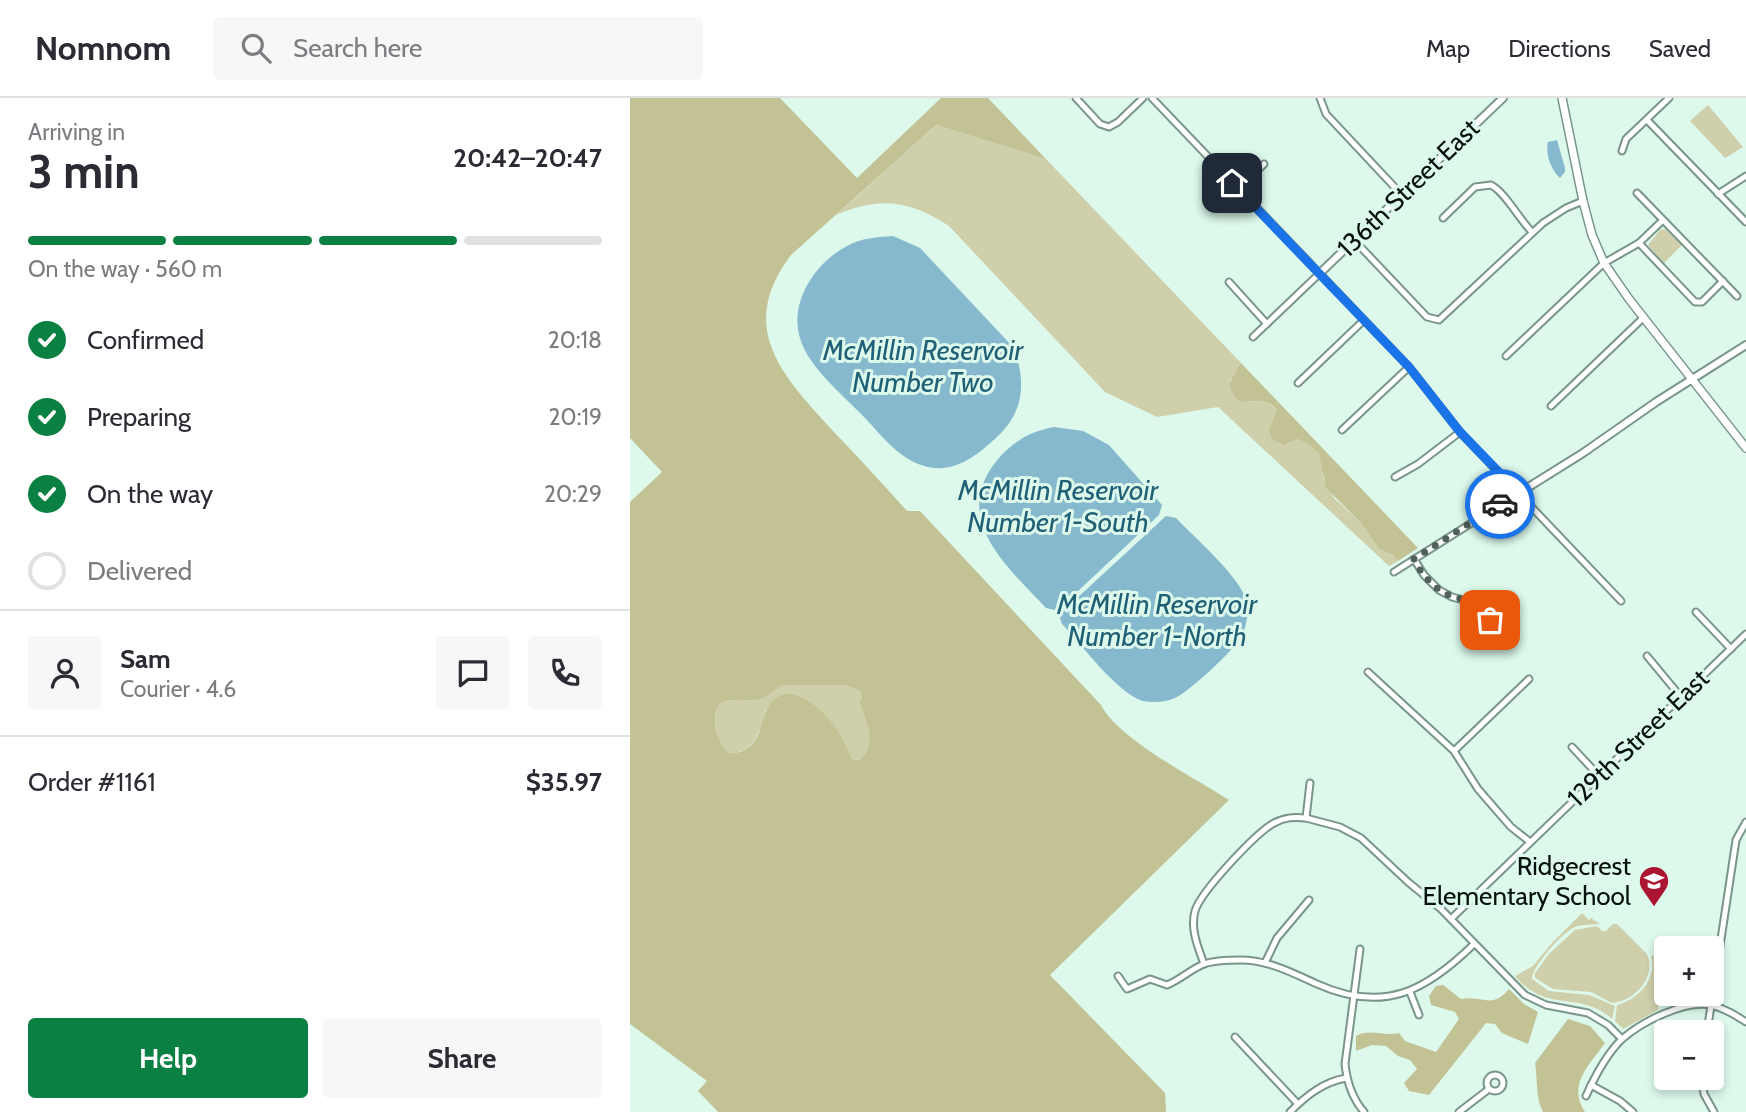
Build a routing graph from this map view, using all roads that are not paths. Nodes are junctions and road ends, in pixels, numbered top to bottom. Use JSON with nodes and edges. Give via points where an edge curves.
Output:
{"nodes":[{"id":1,"x":1076,"y":98,"type":"edge"},
{"id":2,"x":1143,"y":98,"type":"edge"},
{"id":3,"x":1153,"y":98,"type":"edge"},
{"id":4,"x":1320,"y":98,"type":"edge"},
{"id":5,"x":1503,"y":98,"type":"edge"},
{"id":6,"x":1562,"y":98,"type":"edge"},
{"id":7,"x":1669,"y":98,"type":"edge"},
{"id":8,"x":1647,"y":120,"type":"junction"},
{"id":9,"x":1622,"y":151,"type":"dead end"},
{"id":10,"x":1264,"y":164,"type":"dead end"},
{"id":11,"x":1746,"y":176,"type":"edge"},
{"id":12,"x":1238,"y":189,"type":"junction"},
{"id":13,"x":1637,"y":193,"type":"dead end"},
{"id":14,"x":1401,"y":194,"type":"junction"},
{"id":15,"x":1718,"y":194,"type":"junction"},
{"id":16,"x":1583,"y":201,"type":"junction"},
{"id":17,"x":1443,"y":218,"type":"dead end"},
{"id":18,"x":1663,"y":219,"type":"junction"},
{"id":19,"x":1746,"y":222,"type":"edge"},
{"id":20,"x":1532,"y":232,"type":"junction"},
{"id":21,"x":1354,"y":240,"type":"junction"},
{"id":22,"x":1639,"y":243,"type":"junction"},
{"id":23,"x":1604,"y":263,"type":"junction"},
{"id":24,"x":1319,"y":274,"type":"junction"},
{"id":25,"x":1723,"y":281,"type":"junction"},
{"id":26,"x":1229,"y":282,"type":"dead end"},
{"id":27,"x":1737,"y":296,"type":"dead end"},
{"id":28,"x":1643,"y":318,"type":"junction"},
{"id":29,"x":1364,"y":320,"type":"junction"},
{"id":30,"x":1267,"y":324,"type":"junction"},
{"id":31,"x":1253,"y":337,"type":"dead end"},
{"id":32,"x":1746,"y":345,"type":"edge"},
{"id":33,"x":1506,"y":356,"type":"dead end"},
{"id":34,"x":1409,"y":367,"type":"junction"},
{"id":35,"x":1692,"y":379,"type":"junction"},
{"id":36,"x":1297,"y":383,"type":"dead end"},
{"id":37,"x":1551,"y":406,"type":"dead end"},
{"id":38,"x":1342,"y":430,"type":"dead end"},
{"id":39,"x":1460,"y":432,"type":"junction"},
{"id":40,"x":1746,"y":448,"type":"edge"},
{"id":41,"x":1395,"y":477,"type":"dead end"},
{"id":42,"x":1519,"y":493,"type":"junction"},
{"id":43,"x":1414,"y":559,"type":"junction"},
{"id":44,"x":1394,"y":572,"type":"dead end"},
{"id":45,"x":1621,"y":601,"type":"dead end"},
{"id":46,"x":1696,"y":612,"type":"dead end"},
{"id":47,"x":1490,"y":620,"type":"dead end"},
{"id":48,"x":1746,"y":634,"type":"edge"},
{"id":49,"x":1731,"y":649,"type":"junction"},
{"id":50,"x":1647,"y":656,"type":"dead end"},
{"id":51,"x":1368,"y":672,"type":"dead end"},
{"id":52,"x":1529,"y":679,"type":"dead end"},
{"id":53,"x":1681,"y":697,"type":"junction"},
{"id":54,"x":1572,"y":747,"type":"dead end"},
{"id":55,"x":1454,"y":751,"type":"junction"},
{"id":56,"x":1599,"y":776,"type":"junction"},
{"id":57,"x":1310,"y":783,"type":"dead end"},
{"id":58,"x":1306,"y":818,"type":"junction"},
{"id":59,"x":1745,"y":823,"type":"edge"},
{"id":60,"x":1530,"y":842,"type":"junction"},
{"id":61,"x":1309,"y":900,"type":"dead end"},
{"id":62,"x":1451,"y":919,"type":"junction"},
{"id":63,"x":1722,"y":936,"type":"edge"},
{"id":64,"x":1474,"y":944,"type":"junction"},
{"id":65,"x":1360,"y":949,"type":"dead end"},
{"id":66,"x":1265,"y":963,"type":"junction"},
{"id":67,"x":1204,"y":964,"type":"junction"},
{"id":68,"x":1118,"y":976,"type":"dead end"},
{"id":69,"x":1410,"y":992,"type":"junction"},
{"id":70,"x":1353,"y":995,"type":"junction"},
{"id":71,"x":1688,"y":1006,"type":"edge"},
{"id":72,"x":1715,"y":1006,"type":"edge"},
{"id":73,"x":1419,"y":1015,"type":"dead end"},
{"id":74,"x":1746,"y":1022,"type":"edge"},
{"id":75,"x":1235,"y":1037,"type":"dead end"},
{"id":76,"x":1622,"y":1039,"type":"junction"},
{"id":77,"x":1346,"y":1078,"type":"junction"},
{"id":78,"x":1591,"y":1085,"type":"junction"},
{"id":79,"x":1489,"y":1089,"type":"dead end"},
{"id":80,"x":1704,"y":1090,"type":"edge"},
{"id":81,"x":1586,"y":1096,"type":"dead end"},
{"id":82,"x":1298,"y":1104,"type":"junction"},
{"id":83,"x":1290,"y":1112,"type":"edge"},
{"id":84,"x":1364,"y":1112,"type":"edge"},
{"id":85,"x":1459,"y":1112,"type":"edge"},
{"id":86,"x":1633,"y":1112,"type":"edge"},
{"id":87,"x":1714,"y":1112,"type":"edge"}],
"edges":[{"from":1,"to":2,"type":"street","via":[[1107,127]]},
{"from":3,"to":12,"type":"street"},
{"from":4,"to":14,"type":"street","via":[[1326,114]]},
{"from":5,"to":14,"type":"street","name":"136th Street East"},
{"from":6,"to":16,"type":"main road"},
{"from":7,"to":8,"type":"street"},
{"from":8,"to":9,"type":"street","via":[[1626,139]]},
{"from":8,"to":15,"type":"street"},
{"from":10,"to":12,"type":"street"},
{"from":11,"to":15,"type":"street"},
{"from":12,"to":24,"type":"street"},
{"from":13,"to":18,"type":"street"},
{"from":14,"to":21,"type":"street","name":"136th Street East"},
{"from":15,"to":19,"type":"street"},
{"from":16,"to":20,"type":"street"},
{"from":16,"to":23,"type":"main road"},
{"from":17,"to":20,"type":"street","via":[[1473,189],[1486,184],[1501,192]]},
{"from":18,"to":22,"type":"street"},
{"from":18,"to":25,"type":"street"},
{"from":20,"to":21,"type":"street","via":[[1443,318],[1435,320]]},
{"from":21,"to":24,"type":"street","name":"136th Street East"},
{"from":22,"to":23,"type":"street"},
{"from":22,"to":25,"type":"street","via":[[1698,303]]},
{"from":23,"to":28,"type":"main road"},
{"from":23,"to":33,"type":"street"},
{"from":24,"to":29,"type":"street"},
{"from":24,"to":30,"type":"street","name":"136th Street East"},
{"from":25,"to":27,"type":"street"},
{"from":26,"to":30,"type":"street"},
{"from":28,"to":35,"type":"main road"},
{"from":28,"to":37,"type":"street"},
{"from":29,"to":34,"type":"street"},
{"from":29,"to":36,"type":"street"},
{"from":30,"to":31,"type":"street","name":"136th Street East"},
{"from":32,"to":35,"type":"street"},
{"from":34,"to":38,"type":"street"},
{"from":34,"to":39,"type":"street"},
{"from":35,"to":40,"type":"main road"},
{"from":35,"to":42,"type":"street"},
{"from":39,"to":41,"type":"street"},
{"from":39,"to":42,"type":"street"},
{"from":42,"to":43,"type":"street"},
{"from":42,"to":45,"type":"street"},
{"from":43,"to":44,"type":"street"},
{"from":43,"to":47,"type":"street","via":[[1439,590],[1467,600]]},
{"from":46,"to":49,"type":"street"},
{"from":48,"to":49,"type":"street","name":"129th Street East"},
{"from":49,"to":53,"type":"street","name":"129th Street East"},
{"from":50,"to":53,"type":"street"},
{"from":51,"to":55,"type":"street"},
{"from":52,"to":55,"type":"street"},
{"from":53,"to":56,"type":"street","name":"129th Street East"},
{"from":54,"to":56,"type":"street"},
{"from":55,"to":60,"type":"street","via":[[1478,789]]},
{"from":56,"to":60,"type":"street","name":"129th Street East"},
{"from":57,"to":58,"type":"street"},
{"from":58,"to":62,"type":"street","via":[[1355,834]]},
{"from":58,"to":67,"type":"street","via":[[1286,818],[1269,826],[1206,889],[1194,920]]},
{"from":59,"to":63,"type":"street","via":[[1736,840]]},
{"from":60,"to":62,"type":"street","name":"129th Street East"},
{"from":61,"to":66,"type":"street","via":[[1277,938]]},
{"from":62,"to":64,"type":"street"},
{"from":64,"to":69,"type":"street","via":[[1444,972]]},
{"from":64,"to":76,"type":"street","via":[[1525,995],[1546,1005],[1588,1013]]},
{"from":65,"to":70,"type":"street"},
{"from":66,"to":67,"type":"street"},
{"from":66,"to":70,"type":"street"},
{"from":67,"to":68,"type":"street","via":[[1167,985],[1150,979],[1128,989]]},
{"from":69,"to":70,"type":"street"},
{"from":69,"to":73,"type":"street"},
{"from":70,"to":77,"type":"street"},
{"from":71,"to":76,"type":"street","via":[[1653,1019]]},
{"from":72,"to":74,"type":"street"},
{"from":75,"to":82,"type":"street"},
{"from":76,"to":78,"type":"street"},
{"from":77,"to":82,"type":"street","via":[[1325,1085]]},
{"from":77,"to":84,"type":"street"},
{"from":78,"to":81,"type":"street"},
{"from":78,"to":86,"type":"street"},
{"from":79,"to":85,"type":"street"},
{"from":80,"to":87,"type":"street"},
{"from":82,"to":83,"type":"street"}]}
